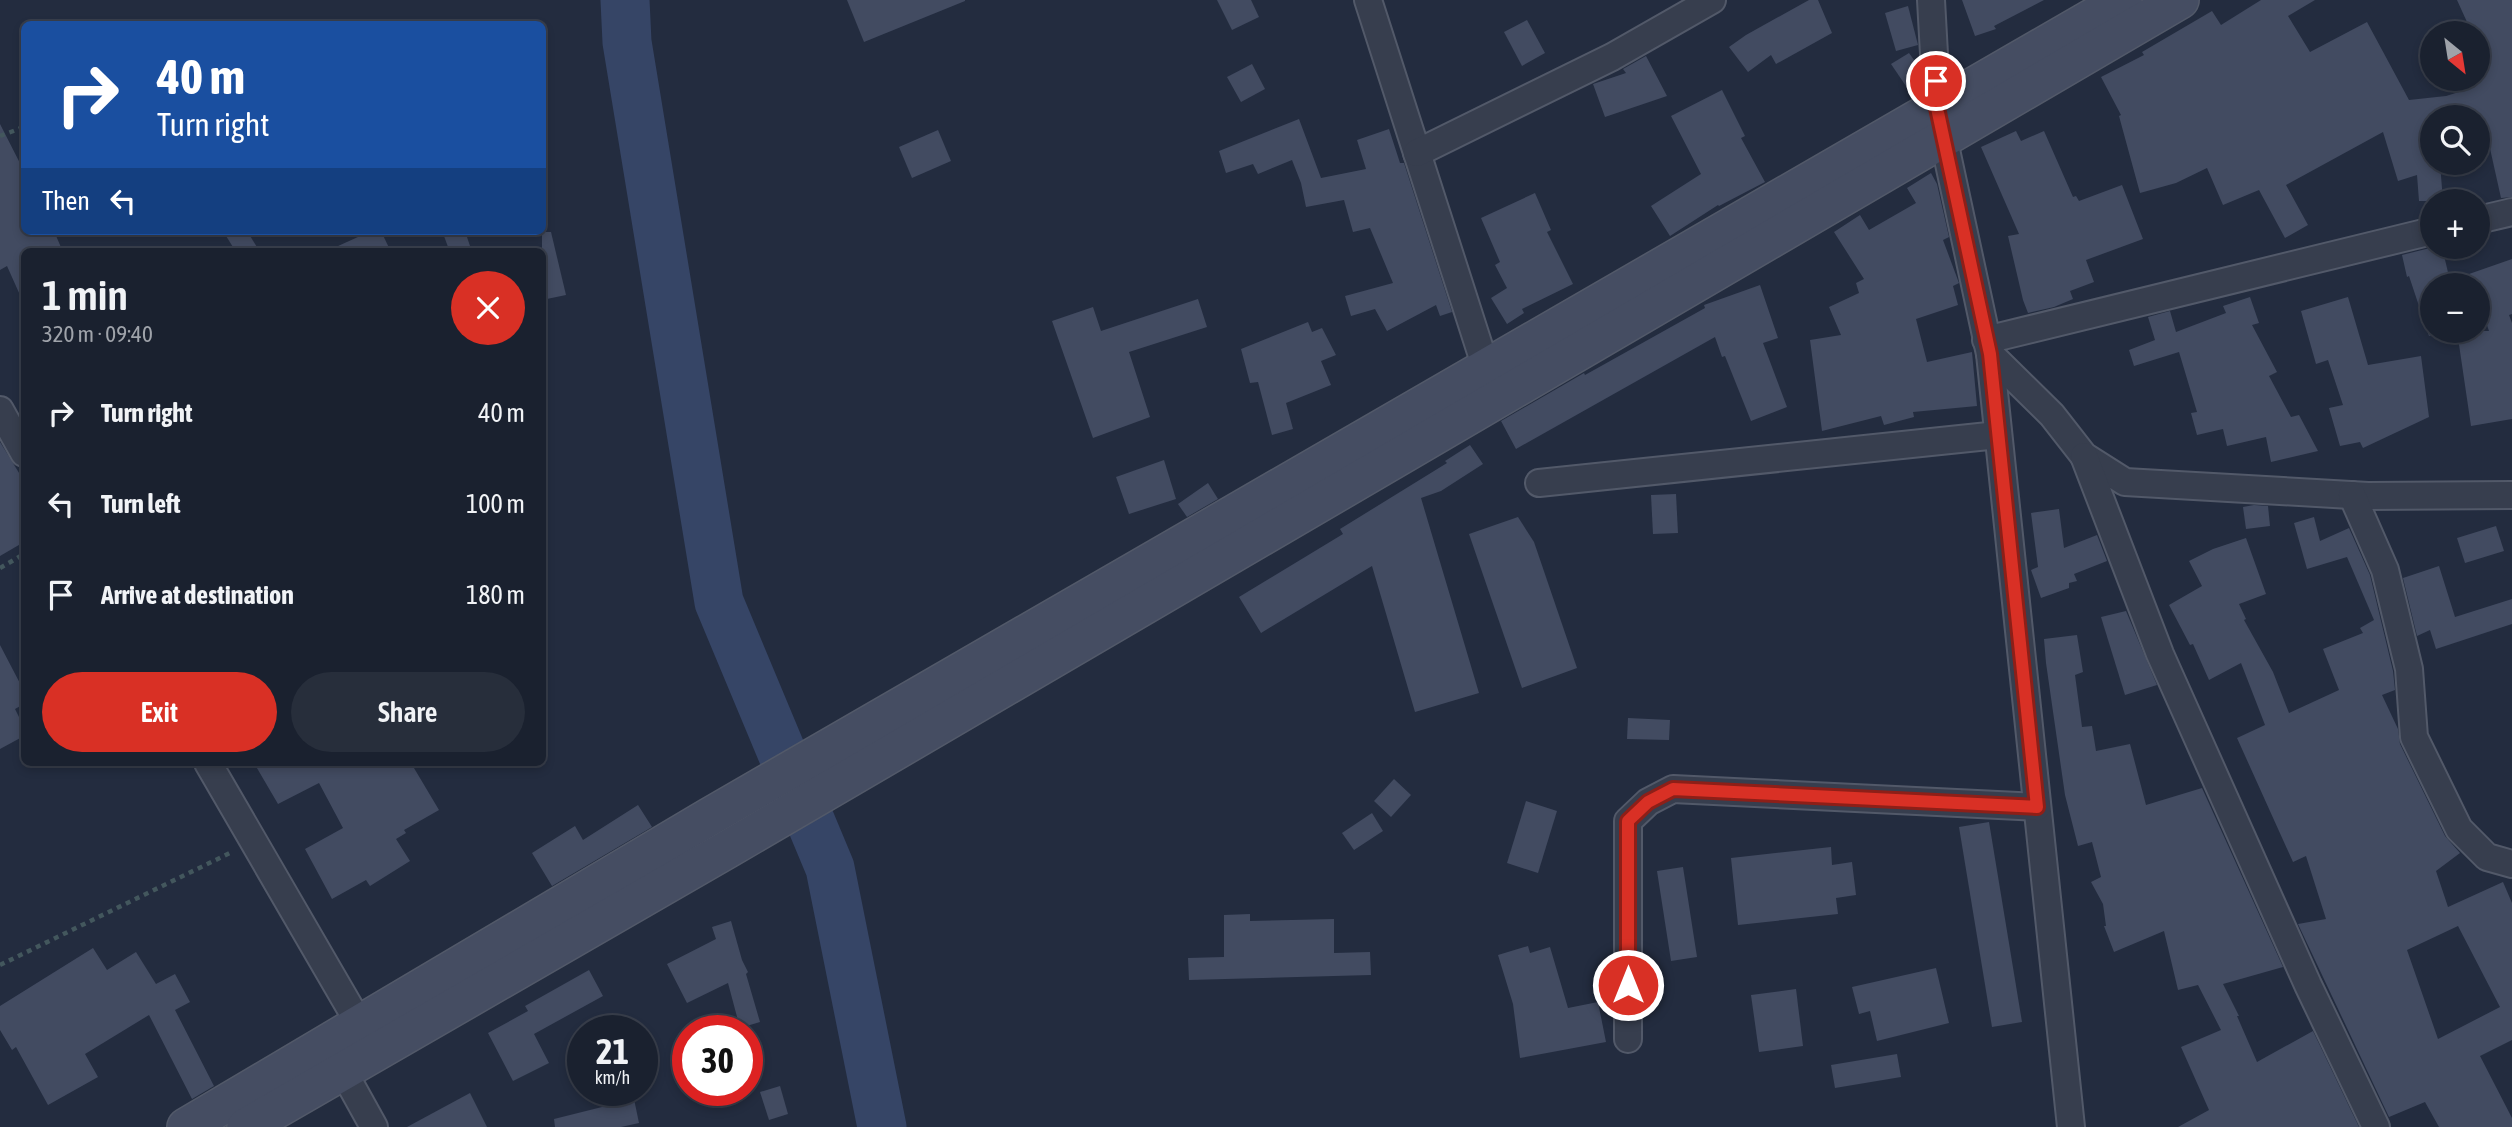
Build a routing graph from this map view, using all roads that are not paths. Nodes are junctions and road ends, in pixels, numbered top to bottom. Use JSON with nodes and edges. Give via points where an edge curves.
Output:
{"nodes":[{"id":1,"x":1368,"y":0,"type":"edge"},
{"id":2,"x":1712,"y":0,"type":"edge"},
{"id":3,"x":1931,"y":0,"type":"edge"},
{"id":4,"x":2123,"y":0,"type":"edge"},
{"id":5,"x":2180,"y":0,"type":"edge"},
{"id":6,"x":1941,"y":123,"type":"junction"},
{"id":7,"x":1417,"y":153,"type":"junction"},
{"id":8,"x":2512,"y":212,"type":"edge"},
{"id":9,"x":2490,"y":217,"type":"edge"},
{"id":10,"x":2420,"y":234,"type":"edge"},
{"id":11,"x":1988,"y":347,"type":"junction"},
{"id":12,"x":1486,"y":368,"type":"junction"},
{"id":13,"x":0,"y":410,"type":"edge"},
{"id":14,"x":1998,"y":435,"type":"junction"},
{"id":15,"x":21,"y":448,"type":"edge"},
{"id":16,"x":2084,"y":456,"type":"junction"},
{"id":17,"x":1539,"y":483,"type":"dead end"},
{"id":18,"x":2351,"y":495,"type":"junction"},
{"id":19,"x":2512,"y":495,"type":"edge"},
{"id":20,"x":956,"y":694,"type":"junction"},
{"id":21,"x":210,"y":766,"type":"edge"},
{"id":22,"x":2037,"y":807,"type":"junction"},
{"id":23,"x":2512,"y":864,"type":"edge"},
{"id":24,"x":367,"y":1038,"type":"junction"},
{"id":25,"x":1628,"y":1040,"type":"dead end"},
{"id":26,"x":343,"y":1071,"type":"junction"},
{"id":27,"x":186,"y":1127,"type":"edge"},
{"id":28,"x":246,"y":1127,"type":"edge"},
{"id":29,"x":374,"y":1127,"type":"edge"},
{"id":30,"x":2071,"y":1127,"type":"edge"},
{"id":31,"x":2376,"y":1127,"type":"edge"}],
"edges":[{"from":1,"to":7,"type":"street"},
{"from":2,"to":7,"type":"street","via":[[1612,57]]},
{"from":3,"to":6,"type":"street"},
{"from":4,"to":6,"type":"main road"},
{"from":5,"to":6,"type":"main road"},
{"from":6,"to":11,"type":"street"},
{"from":6,"to":12,"type":"main road"},
{"from":6,"to":20,"type":"main road"},
{"from":7,"to":12,"type":"street"},
{"from":8,"to":9,"type":"street"},
{"from":10,"to":11,"type":"street"},
{"from":11,"to":14,"type":"street"},
{"from":11,"to":16,"type":"street"},
{"from":12,"to":20,"type":"main road"},
{"from":13,"to":15,"type":"street"},
{"from":14,"to":17,"type":"street"},
{"from":14,"to":22,"type":"street"},
{"from":16,"to":18,"type":"street","via":[[2125,482]]},
{"from":16,"to":31,"type":"street","via":[[2160,654]]},
{"from":18,"to":19,"type":"street"},
{"from":18,"to":23,"type":"street","via":[[2385,570],[2409,669],[2414,737],[2459,829],[2487,857]]},
{"from":20,"to":24,"type":"main road","via":[[709,817]]},
{"from":20,"to":24,"type":"main road","via":[[728,849]]},
{"from":21,"to":24,"type":"street"},
{"from":22,"to":25,"type":"street","via":[[1673,789],[1648,802],[1628,821]]},
{"from":22,"to":30,"type":"street"},
{"from":24,"to":26,"type":"main road"},
{"from":24,"to":27,"type":"main road"},
{"from":26,"to":28,"type":"main road"},
{"from":26,"to":29,"type":"street"}]}
